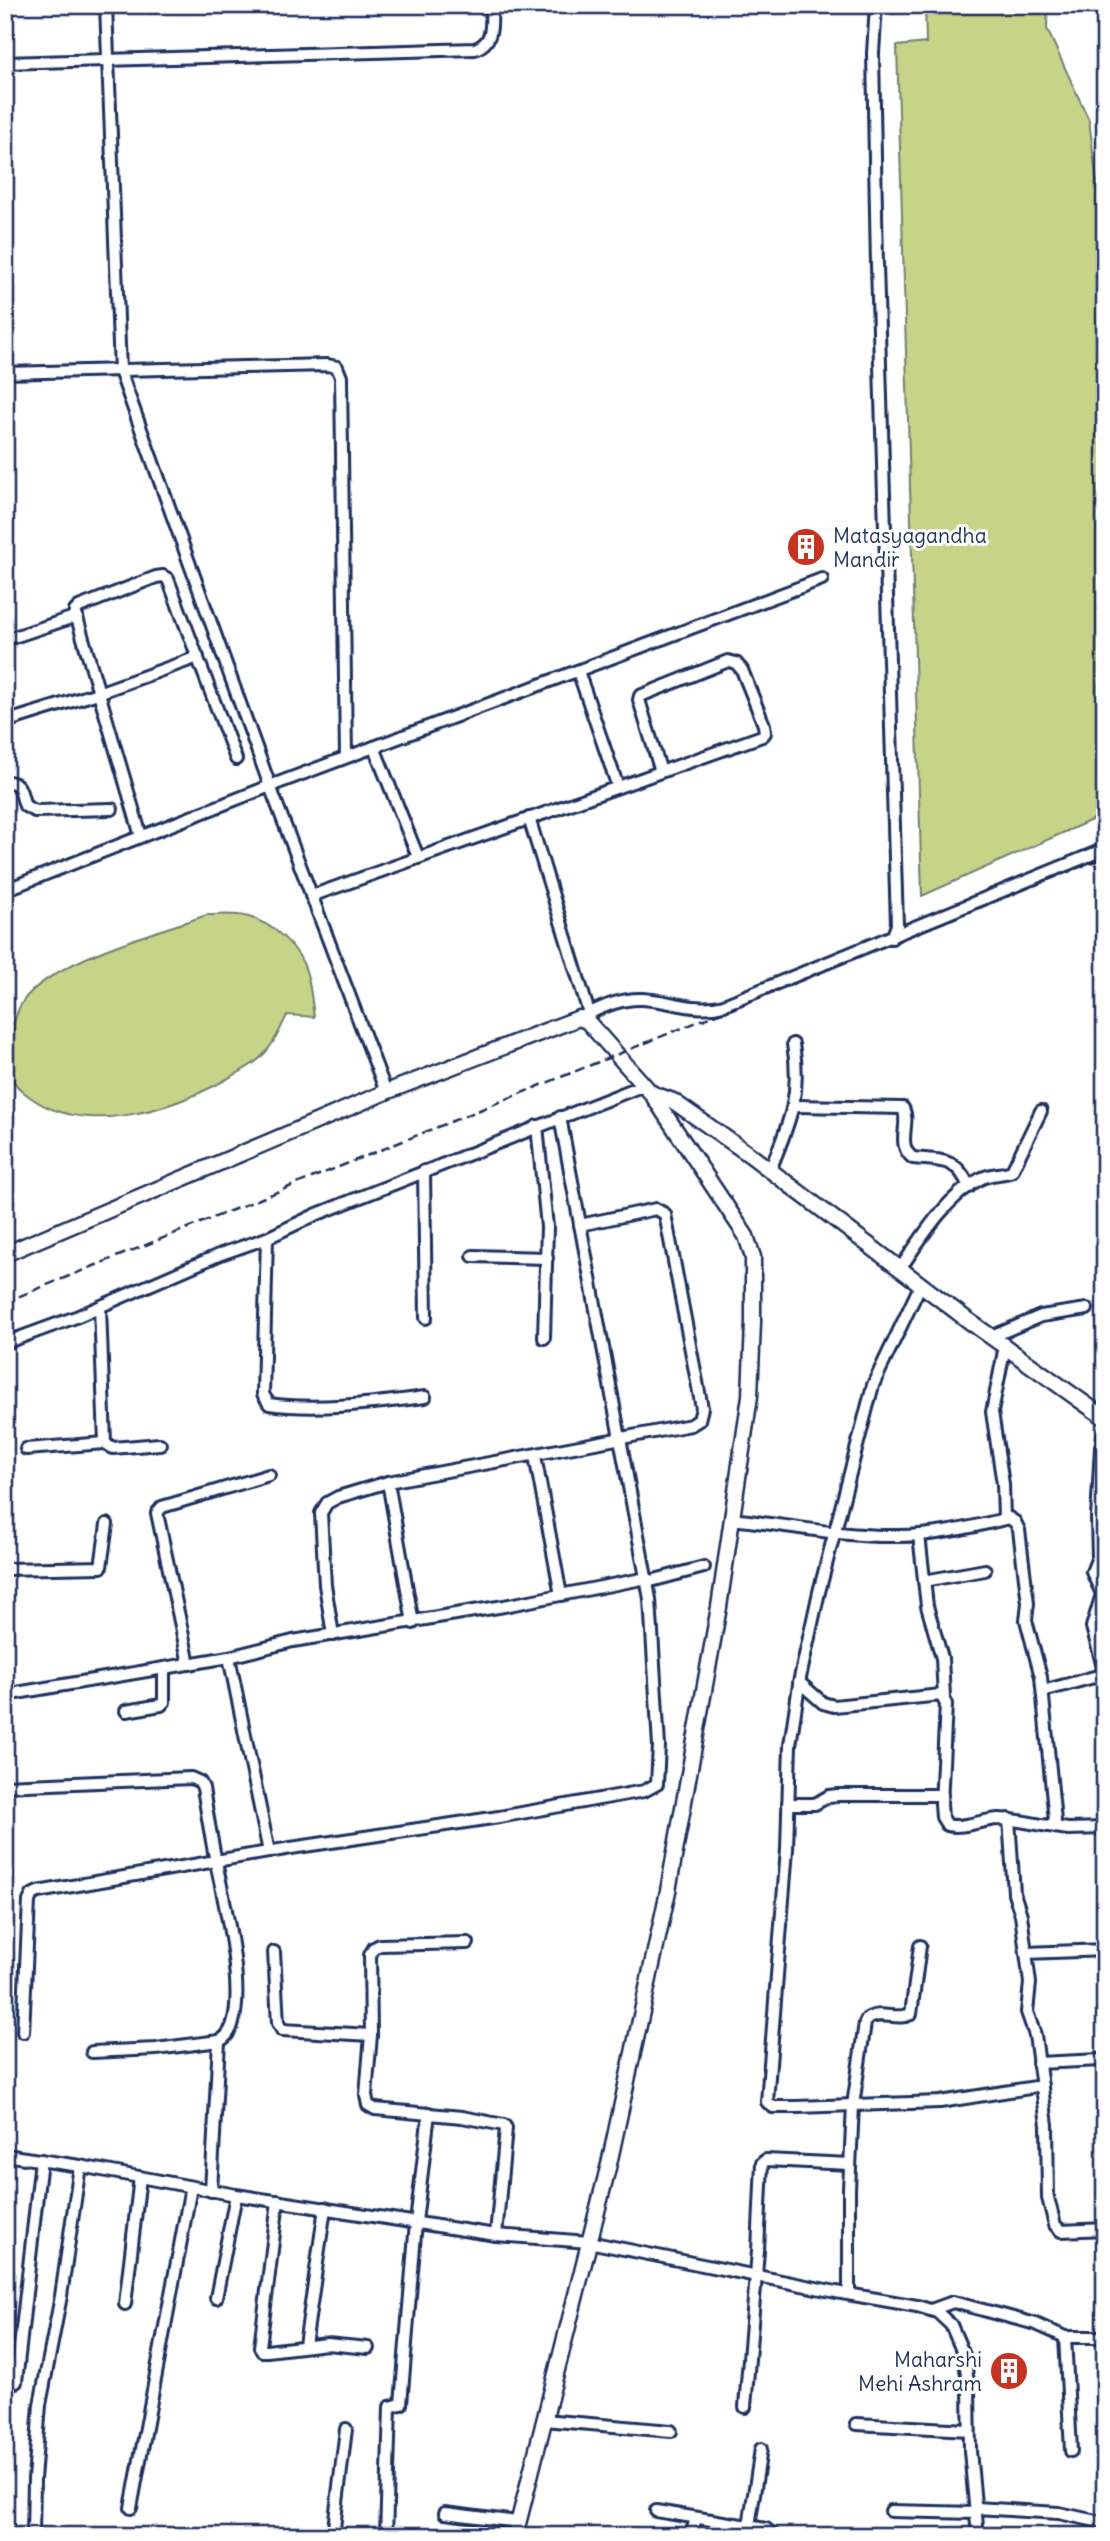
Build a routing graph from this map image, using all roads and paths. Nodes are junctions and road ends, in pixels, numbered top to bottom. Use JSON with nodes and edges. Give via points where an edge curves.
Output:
{"nodes":[{"id":1,"x":106,"y":5,"type":"edge"},
{"id":2,"x":491,"y":5,"type":"edge"},
{"id":3,"x":876,"y":5,"type":"edge"},
{"id":4,"x":108,"y":60,"type":"junction"},
{"id":5,"x":5,"y":63,"type":"edge"},
{"id":6,"x":120,"y":371,"type":"junction"},
{"id":7,"x":5,"y":373,"type":"edge"},
{"id":8,"x":822,"y":579,"type":"dead end"},
{"id":9,"x":77,"y":616,"type":"junction"},
{"id":10,"x":5,"y":640,"type":"edge"},
{"id":11,"x":198,"y":657,"type":"junction"},
{"id":12,"x":578,"y":671,"type":"junction"},
{"id":13,"x":99,"y":693,"type":"junction"},
{"id":14,"x":5,"y":722,"type":"edge"},
{"id":15,"x":374,"y":747,"type":"junction"},
{"id":16,"x":346,"y":757,"type":"junction"},
{"id":17,"x":236,"y":759,"type":"dead end"},
{"id":18,"x":660,"y":772,"type":"junction"},
{"id":19,"x":5,"y":782,"type":"edge"},
{"id":20,"x":270,"y":786,"type":"junction"},
{"id":21,"x":618,"y":787,"type":"junction"},
{"id":22,"x":112,"y":809,"type":"dead end"},
{"id":23,"x":529,"y":818,"type":"junction"},
{"id":24,"x":141,"y":836,"type":"junction"},
{"id":25,"x":1105,"y":849,"type":"edge"},
{"id":26,"x":418,"y":857,"type":"junction"},
{"id":27,"x":5,"y":890,"type":"edge"},
{"id":28,"x":311,"y":896,"type":"junction"},
{"id":29,"x":892,"y":938,"type":"junction"},
{"id":30,"x":584,"y":1015,"type":"junction"},
{"id":31,"x":793,"y":1044,"type":"dead end"},
{"id":32,"x":648,"y":1089,"type":"junction"},
{"id":33,"x":386,"y":1092,"type":"junction"},
{"id":34,"x":794,"y":1106,"type":"junction"},
{"id":35,"x":1041,"y":1111,"type":"dead end"},
{"id":36,"x":560,"y":1117,"type":"junction"},
{"id":37,"x":537,"y":1126,"type":"junction"},
{"id":38,"x":770,"y":1170,"type":"junction"},
{"id":39,"x":424,"y":1171,"type":"junction"},
{"id":40,"x":969,"y":1187,"type":"junction"},
{"id":41,"x":580,"y":1225,"type":"junction"},
{"id":42,"x":267,"y":1238,"type":"junction"},
{"id":43,"x":5,"y":1254,"type":"edge"},
{"id":44,"x":473,"y":1256,"type":"dead end"},
{"id":45,"x":547,"y":1258,"type":"junction"},
{"id":46,"x":900,"y":1269,"type":"junction"},
{"id":47,"x":921,"y":1284,"type":"junction"},
{"id":48,"x":100,"y":1307,"type":"junction"},
{"id":49,"x":1087,"y":1309,"type":"dead end"},
{"id":50,"x":426,"y":1318,"type":"dead end"},
{"id":51,"x":992,"y":1337,"type":"junction"},
{"id":52,"x":544,"y":1338,"type":"dead end"},
{"id":53,"x":5,"y":1343,"type":"edge"},
{"id":54,"x":1005,"y":1346,"type":"junction"},
{"id":55,"x":425,"y":1397,"type":"dead end"},
{"id":56,"x":1105,"y":1418,"type":"edge"},
{"id":57,"x":1105,"y":1430,"type":"edge"},
{"id":58,"x":621,"y":1440,"type":"junction"},
{"id":59,"x":105,"y":1443,"type":"junction"},
{"id":60,"x":160,"y":1444,"type":"dead end"},
{"id":61,"x":26,"y":1449,"type":"dead end"},
{"id":62,"x":535,"y":1456,"type":"junction"},
{"id":63,"x":269,"y":1475,"type":"dead end"},
{"id":64,"x":388,"y":1482,"type":"junction"},
{"id":65,"x":732,"y":1519,"type":"junction"},
{"id":66,"x":1004,"y":1519,"type":"junction"},
{"id":67,"x":107,"y":1524,"type":"dead end"},
{"id":68,"x":834,"y":1532,"type":"junction"},
{"id":69,"x":919,"y":1535,"type":"junction"},
{"id":70,"x":704,"y":1567,"type":"dead end"},
{"id":71,"x":5,"y":1569,"type":"edge"},
{"id":72,"x":985,"y":1570,"type":"dead end"},
{"id":73,"x":647,"y":1580,"type":"junction"},
{"id":74,"x":924,"y":1581,"type":"junction"},
{"id":75,"x":561,"y":1595,"type":"junction"},
{"id":76,"x":413,"y":1623,"type":"junction"},
{"id":77,"x":333,"y":1635,"type":"junction"},
{"id":78,"x":229,"y":1657,"type":"junction"},
{"id":79,"x":189,"y":1664,"type":"junction"},
{"id":80,"x":164,"y":1668,"type":"junction"},
{"id":81,"x":1105,"y":1674,"type":"edge"},
{"id":82,"x":799,"y":1682,"type":"junction"},
{"id":83,"x":1043,"y":1691,"type":"junction"},
{"id":84,"x":5,"y":1695,"type":"edge"},
{"id":85,"x":944,"y":1697,"type":"junction"},
{"id":86,"x":125,"y":1712,"type":"dead end"},
{"id":87,"x":5,"y":1786,"type":"edge"},
{"id":88,"x":942,"y":1795,"type":"junction"},
{"id":89,"x":788,"y":1804,"type":"junction"},
{"id":90,"x":1009,"y":1819,"type":"junction"},
{"id":91,"x":1049,"y":1826,"type":"junction"},
{"id":92,"x":1105,"y":1828,"type":"edge"},
{"id":93,"x":269,"y":1852,"type":"junction"},
{"id":94,"x":215,"y":1862,"type":"junction"},
{"id":95,"x":468,"y":1943,"type":"dead end"},
{"id":96,"x":920,"y":1946,"type":"dead end"},
{"id":97,"x":1105,"y":1951,"type":"edge"},
{"id":98,"x":274,"y":1952,"type":"dead end"},
{"id":99,"x":1026,"y":1953,"type":"junction"},
{"id":100,"x":23,"y":2032,"type":"dead end"},
{"id":101,"x":371,"y":2035,"type":"junction"},
{"id":102,"x":219,"y":2041,"type":"junction"},
{"id":103,"x":92,"y":2052,"type":"dead end"},
{"id":104,"x":1101,"y":2060,"type":"dead end"},
{"id":105,"x":1038,"y":2063,"type":"junction"},
{"id":106,"x":1041,"y":2086,"type":"junction"},
{"id":107,"x":853,"y":2105,"type":"junction"},
{"id":108,"x":429,"y":2113,"type":"junction"},
{"id":109,"x":5,"y":2155,"type":"edge"},
{"id":110,"x":41,"y":2160,"type":"junction"},
{"id":111,"x":850,"y":2164,"type":"junction"},
{"id":112,"x":80,"y":2166,"type":"junction"},
{"id":113,"x":140,"y":2177,"type":"junction"},
{"id":114,"x":191,"y":2187,"type":"junction"},
{"id":115,"x":211,"y":2190,"type":"junction"},
{"id":116,"x":236,"y":2195,"type":"junction"},
{"id":117,"x":278,"y":2202,"type":"junction"},
{"id":118,"x":325,"y":2208,"type":"junction"},
{"id":119,"x":416,"y":2222,"type":"junction"},
{"id":120,"x":1105,"y":2229,"type":"edge"},
{"id":121,"x":496,"y":2235,"type":"junction"},
{"id":122,"x":589,"y":2242,"type":"junction"},
{"id":123,"x":756,"y":2276,"type":"junction"},
{"id":124,"x":849,"y":2294,"type":"junction"},
{"id":125,"x":216,"y":2298,"type":"dead end"},
{"id":126,"x":125,"y":2304,"type":"dead end"},
{"id":127,"x":931,"y":2310,"type":"junction"},
{"id":128,"x":1065,"y":2337,"type":"junction"},
{"id":129,"x":1105,"y":2337,"type":"edge"},
{"id":130,"x":305,"y":2346,"type":"junction"},
{"id":131,"x":368,"y":2348,"type":"dead end"},
{"id":132,"x":16,"y":2382,"type":"dead end"},
{"id":133,"x":745,"y":2407,"type":"dead end"},
{"id":134,"x":544,"y":2420,"type":"junction"},
{"id":135,"x":856,"y":2424,"type":"dead end"},
{"id":136,"x":346,"y":2429,"type":"dead end"},
{"id":137,"x":969,"y":2430,"type":"junction"},
{"id":138,"x":671,"y":2431,"type":"dead end"},
{"id":139,"x":761,"y":2449,"type":"dead end"},
{"id":140,"x":1071,"y":2451,"type":"dead end"},
{"id":141,"x":131,"y":2508,"type":"dead end"},
{"id":142,"x":656,"y":2511,"type":"dead end"},
{"id":143,"x":891,"y":2511,"type":"dead end"},
{"id":144,"x":976,"y":2511,"type":"junction"},
{"id":145,"x":445,"y":2513,"type":"dead end"},
{"id":146,"x":696,"y":2518,"type":"junction"},
{"id":147,"x":1105,"y":2523,"type":"edge"},
{"id":148,"x":749,"y":2526,"type":"junction"},
{"id":149,"x":517,"y":2529,"type":"edge"},
{"id":150,"x":5,"y":2535,"type":"edge"},
{"id":151,"x":17,"y":2536,"type":"edge"},
{"id":152,"x":33,"y":2536,"type":"edge"},
{"id":153,"x":333,"y":2536,"type":"edge"},
{"id":154,"x":386,"y":2536,"type":"edge"},
{"id":155,"x":691,"y":2536,"type":"edge"},
{"id":156,"x":775,"y":2536,"type":"edge"},
{"id":157,"x":978,"y":2536,"type":"edge"}],
"edges":[{"from":1,"to":4,"type":"street"},
{"from":2,"to":4,"type":"street","via":[[489,38],[475,48]]},
{"from":3,"to":29,"type":"street","via":[[877,251],[897,925]]},
{"from":4,"to":5,"type":"street"},
{"from":4,"to":6,"type":"street"},
{"from":6,"to":7,"type":"street"},
{"from":6,"to":16,"type":"street","via":[[333,365],[340,371]]},
{"from":6,"to":20,"type":"street"},
{"from":8,"to":12,"type":"street"},
{"from":9,"to":10,"type":"street"},
{"from":9,"to":11,"type":"street","via":[[79,607],[163,576],[171,585]]},
{"from":9,"to":13,"type":"street"},
{"from":11,"to":13,"type":"street"},
{"from":11,"to":17,"type":"street"},
{"from":12,"to":15,"type":"street"},
{"from":12,"to":21,"type":"street"},
{"from":13,"to":14,"type":"street"},
{"from":13,"to":24,"type":"street"},
{"from":15,"to":16,"type":"street"},
{"from":15,"to":26,"type":"street"},
{"from":16,"to":20,"type":"street"},
{"from":18,"to":18,"type":"street","via":[[765,733],[736,663],[728,662],[640,696]]},
{"from":18,"to":21,"type":"street"},
{"from":19,"to":22,"type":"street","via":[[19,785],[25,806],[35,811]]},
{"from":20,"to":24,"type":"street"},
{"from":20,"to":28,"type":"street"},
{"from":21,"to":23,"type":"street"},
{"from":23,"to":26,"type":"street"},
{"from":23,"to":30,"type":"street"},
{"from":24,"to":27,"type":"street"},
{"from":25,"to":29,"type":"street"},
{"from":26,"to":28,"type":"street"},
{"from":28,"to":33,"type":"street"},
{"from":29,"to":30,"type":"street","via":[[712,1008],[642,999],[610,1004]]},
{"from":30,"to":32,"type":"main road"},
{"from":30,"to":33,"type":"main road"},
{"from":31,"to":34,"type":"street"},
{"from":32,"to":36,"type":"street"},
{"from":32,"to":38,"type":"main road","via":[[673,1101]]},
{"from":32,"to":65,"type":"main road","via":[[746,1236],[753,1257],[750,1396]]},
{"from":33,"to":43,"type":"main road"},
{"from":34,"to":38,"type":"street"},
{"from":34,"to":40,"type":"street","via":[[904,1108],[903,1139],[908,1155],[954,1165]]},
{"from":35,"to":40,"type":"street","via":[[1012,1171],[982,1178]]},
{"from":36,"to":37,"type":"street"},
{"from":36,"to":41,"type":"street"},
{"from":37,"to":39,"type":"street"},
{"from":37,"to":45,"type":"street"},
{"from":38,"to":46,"type":"main road"},
{"from":39,"to":42,"type":"street"},
{"from":39,"to":50,"type":"street"},
{"from":40,"to":46,"type":"street","via":[[935,1218]]},
{"from":41,"to":58,"type":"street"},
{"from":41,"to":58,"type":"street","via":[[656,1209],[665,1214],[702,1408],[699,1420],[691,1425]]},
{"from":42,"to":48,"type":"street"},
{"from":42,"to":55,"type":"street","via":[[263,1394],[269,1404],[290,1407]]},
{"from":44,"to":45,"type":"street"},
{"from":45,"to":52,"type":"street"},
{"from":46,"to":47,"type":"main road"},
{"from":47,"to":51,"type":"main road"},
{"from":47,"to":68,"type":"street","via":[[873,1385]]},
{"from":48,"to":53,"type":"street"},
{"from":48,"to":59,"type":"street"},
{"from":49,"to":51,"type":"street","via":[[1041,1316]]},
{"from":51,"to":54,"type":"main road"},
{"from":54,"to":56,"type":"main road"},
{"from":54,"to":66,"type":"street","via":[[992,1412]]},
{"from":57,"to":81,"type":"street","via":[[1098,1557],[1092,1572],[1102,1594],[1092,1627]]},
{"from":58,"to":62,"type":"street"},
{"from":58,"to":73,"type":"street"},
{"from":59,"to":60,"type":"street","via":[[113,1448]]},
{"from":59,"to":61,"type":"street"},
{"from":62,"to":64,"type":"street"},
{"from":62,"to":75,"type":"street"},
{"from":63,"to":79,"type":"street","via":[[162,1507],[157,1513]]},
{"from":64,"to":76,"type":"street"},
{"from":64,"to":77,"type":"street","via":[[338,1497],[321,1513]]},
{"from":65,"to":68,"type":"street"},
{"from":65,"to":122,"type":"main road","via":[[668,1891]]},
{"from":66,"to":69,"type":"street"},
{"from":66,"to":83,"type":"street","via":[[1012,1519],[1019,1530],[1027,1623]]},
{"from":67,"to":71,"type":"street","via":[[101,1567]]},
{"from":68,"to":69,"type":"street"},
{"from":68,"to":82,"type":"street"},
{"from":69,"to":74,"type":"street"},
{"from":70,"to":73,"type":"street"},
{"from":72,"to":74,"type":"street"},
{"from":73,"to":75,"type":"street"},
{"from":73,"to":93,"type":"street","via":[[659,1746],[658,1780],[653,1787],[499,1817]]},
{"from":74,"to":85,"type":"street","via":[[942,1658]]},
{"from":75,"to":76,"type":"street"},
{"from":76,"to":77,"type":"street"},
{"from":77,"to":78,"type":"street"},
{"from":78,"to":79,"type":"street"},
{"from":78,"to":93,"type":"street"},
{"from":79,"to":80,"type":"street"},
{"from":80,"to":84,"type":"street"},
{"from":80,"to":86,"type":"street","via":[[164,1702]]},
{"from":81,"to":83,"type":"street"},
{"from":82,"to":85,"type":"street","via":[[823,1703],[834,1706]]},
{"from":82,"to":89,"type":"street"},
{"from":83,"to":91,"type":"street","via":[[1056,1816]]},
{"from":85,"to":88,"type":"street"},
{"from":87,"to":94,"type":"street","via":[[197,1779],[203,1788]]},
{"from":88,"to":89,"type":"street","via":[[838,1795],[815,1804]]},
{"from":88,"to":90,"type":"street","via":[[942,1817],[947,1825]]},
{"from":89,"to":107,"type":"street","via":[[767,2102],[773,2107]]},
{"from":90,"to":91,"type":"street"},
{"from":90,"to":99,"type":"street","via":[[1014,1893]]},
{"from":91,"to":92,"type":"street"},
{"from":93,"to":94,"type":"street"},
{"from":94,"to":100,"type":"street","via":[[32,1895],[26,1928]]},
{"from":94,"to":102,"type":"street","via":[[235,1966],[233,2025],[227,2038]]},
{"from":95,"to":101,"type":"street","via":[[374,1948],[370,1955]]},
{"from":96,"to":107,"type":"street","via":[[911,2014],[867,2019]]},
{"from":97,"to":99,"type":"street"},
{"from":98,"to":101,"type":"street","via":[[282,2030]]},
{"from":99,"to":105,"type":"street","via":[[1027,2012]]},
{"from":101,"to":108,"type":"street","via":[[366,2095],[370,2108]]},
{"from":102,"to":103,"type":"street"},
{"from":102,"to":115,"type":"street"},
{"from":104,"to":105,"type":"street"},
{"from":105,"to":106,"type":"street"},
{"from":106,"to":107,"type":"street","via":[[940,2102]]},
{"from":106,"to":120,"type":"street","via":[[1048,2198],[1055,2225],[1071,2232]]},
{"from":107,"to":111,"type":"street"},
{"from":108,"to":119,"type":"street"},
{"from":108,"to":121,"type":"street","via":[[506,2128]]},
{"from":109,"to":110,"type":"street"},
{"from":110,"to":112,"type":"street"},
{"from":110,"to":132,"type":"street"},
{"from":111,"to":123,"type":"street","via":[[762,2163]]},
{"from":111,"to":124,"type":"street"},
{"from":112,"to":113,"type":"street"},
{"from":112,"to":152,"type":"street","via":[[40,2405]]},
{"from":113,"to":114,"type":"street"},
{"from":113,"to":126,"type":"street"},
{"from":114,"to":115,"type":"street"},
{"from":114,"to":141,"type":"street"},
{"from":115,"to":116,"type":"street"},
{"from":116,"to":117,"type":"street"},
{"from":116,"to":125,"type":"street"},
{"from":117,"to":118,"type":"street"},
{"from":117,"to":130,"type":"street","via":[[260,2347],[267,2351]]},
{"from":118,"to":119,"type":"street"},
{"from":118,"to":130,"type":"street"},
{"from":119,"to":121,"type":"street"},
{"from":119,"to":154,"type":"street","via":[[401,2404],[390,2411]]},
{"from":121,"to":122,"type":"street"},
{"from":122,"to":123,"type":"street"},
{"from":122,"to":134,"type":"main road"},
{"from":123,"to":124,"type":"street"},
{"from":123,"to":133,"type":"street"},
{"from":124,"to":127,"type":"street"},
{"from":127,"to":128,"type":"street","via":[[953,2302],[1036,2323]]},
{"from":127,"to":137,"type":"street","via":[[951,2325],[964,2355]]},
{"from":128,"to":129,"type":"street"},
{"from":128,"to":140,"type":"street"},
{"from":130,"to":131,"type":"street"},
{"from":134,"to":138,"type":"street"},
{"from":134,"to":149,"type":"main road"},
{"from":135,"to":137,"type":"street"},
{"from":136,"to":153,"type":"street"},
{"from":137,"to":144,"type":"street"},
{"from":139,"to":148,"type":"street"},
{"from":142,"to":146,"type":"street"},
{"from":143,"to":144,"type":"street"},
{"from":144,"to":147,"type":"street","via":[[1059,2512]]},
{"from":144,"to":157,"type":"street"},
{"from":145,"to":149,"type":"street"},
{"from":146,"to":148,"type":"street"},
{"from":146,"to":155,"type":"street"},
{"from":148,"to":156,"type":"street"},
{"from":150,"to":151,"type":"street"}]}
